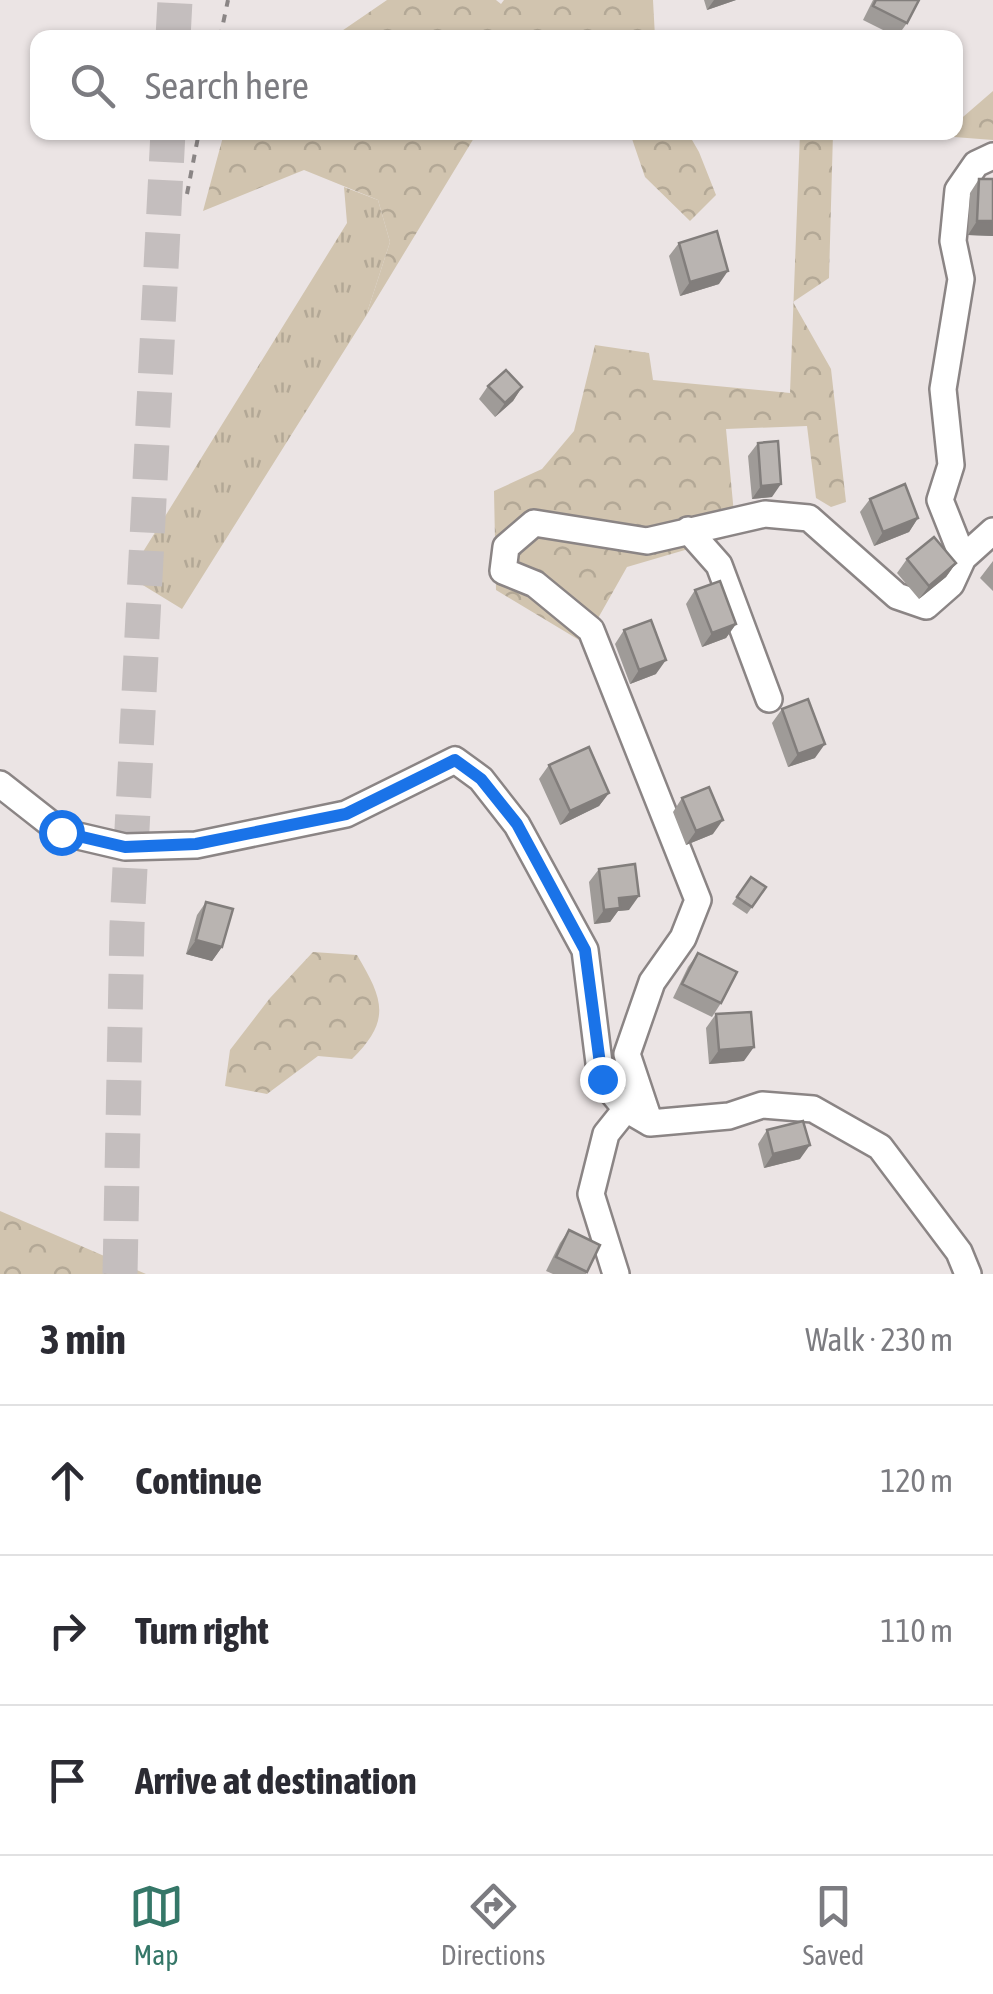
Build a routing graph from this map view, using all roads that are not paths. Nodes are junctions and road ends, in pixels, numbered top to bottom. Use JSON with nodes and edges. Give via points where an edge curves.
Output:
{"nodes":[{"id":1,"x":993,"y":156,"type":"edge"},
{"id":2,"x":688,"y":530,"type":"junction"},
{"id":3,"x":993,"y":531,"type":"edge"},
{"id":4,"x":963,"y":558,"type":"junction"},
{"id":5,"x":769,"y":700,"type":"dead end"},
{"id":6,"x":0,"y":784,"type":"edge"},
{"id":7,"x":626,"y":1109,"type":"junction"},
{"id":8,"x":650,"y":1123,"type":"junction"},
{"id":9,"x":616,"y":1274,"type":"edge"},
{"id":10,"x":968,"y":1274,"type":"edge"}],
"edges":[{"from":1,"to":4,"type":"street","via":[[976,164],[958,190],[953,241],[961,279],[943,389],[950,465],[940,500]]},
{"from":2,"to":4,"type":"street","via":[[765,514],[809,518],[897,596],[926,606],[951,584]]},
{"from":2,"to":5,"type":"street","via":[[718,565]]},
{"from":2,"to":8,"type":"street","via":[[647,541],[534,523],[506,546],[503,571],[535,584],[591,630],[698,900],[683,938],[652,982],[626,1054]]},
{"from":3,"to":4,"type":"street"},
{"from":6,"to":7,"type":"street","via":[[61,832],[125,847],[196,844],[346,814],[455,760],[481,779],[517,824],[585,950],[602,1079]]},
{"from":7,"to":8,"type":"street"},
{"from":7,"to":9,"type":"street","via":[[606,1134],[591,1194]]},
{"from":8,"to":10,"type":"street","via":[[729,1116],[762,1105],[813,1109],[880,1146]]}]}
